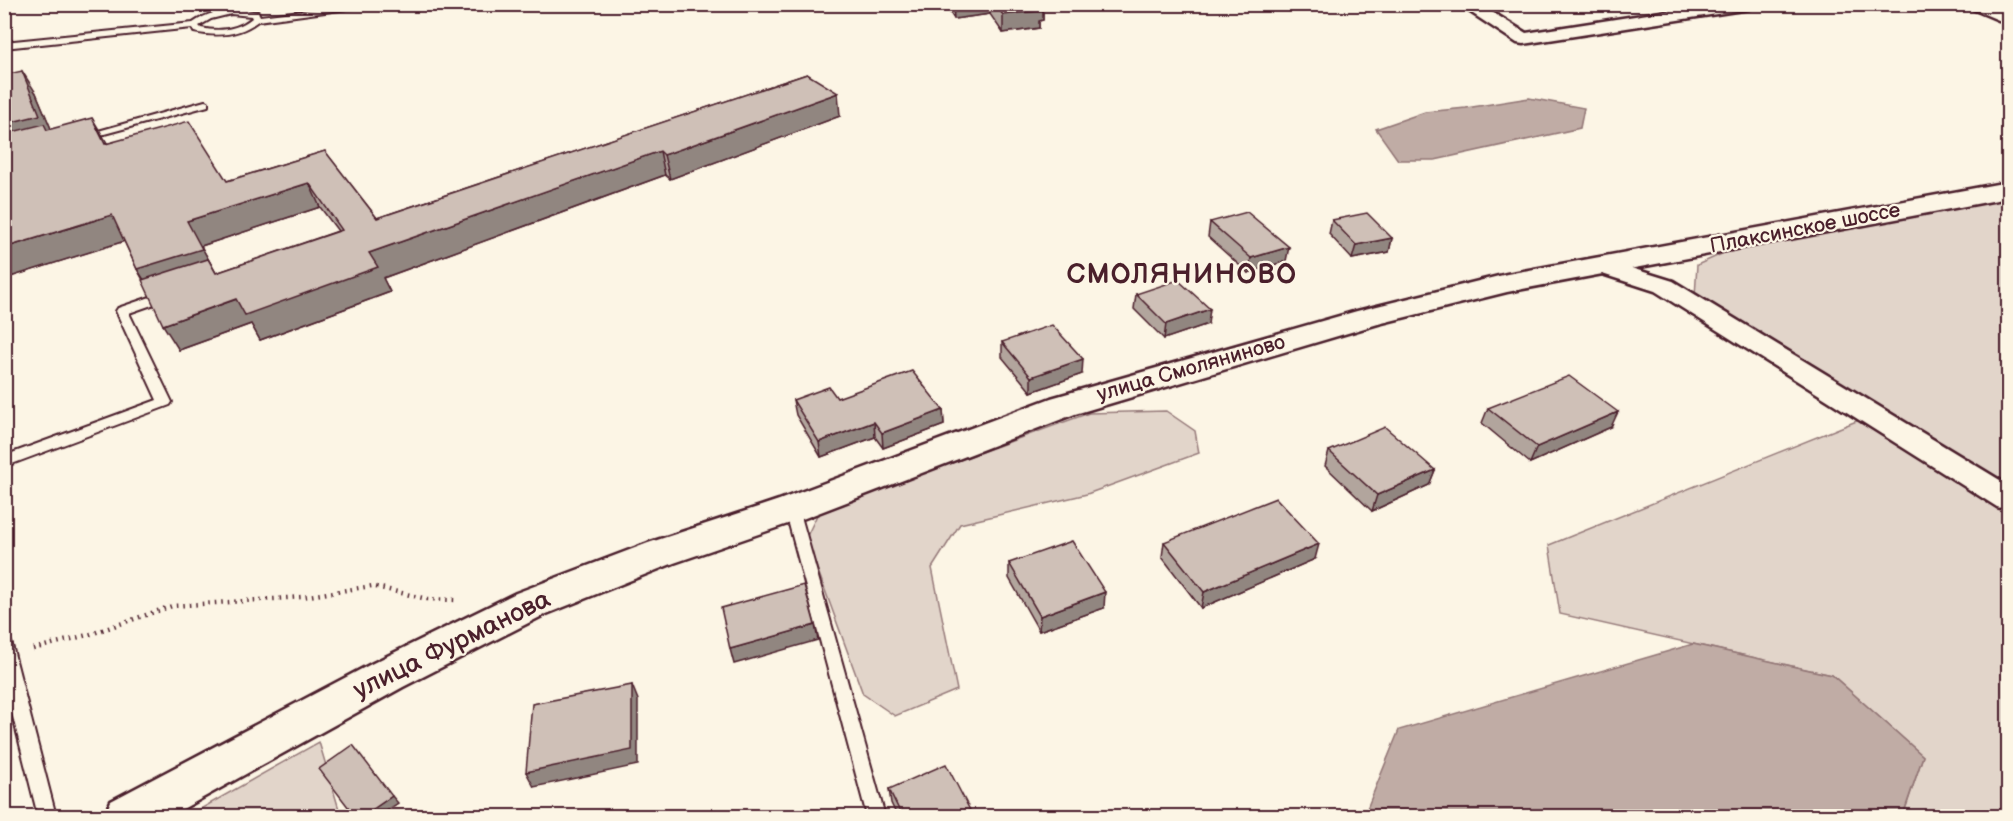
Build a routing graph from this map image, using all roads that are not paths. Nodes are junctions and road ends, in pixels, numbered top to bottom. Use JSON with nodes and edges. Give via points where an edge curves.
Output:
{"nodes":[{"id":1,"x":381,"y":4,"type":"edge"},
{"id":2,"x":1466,"y":4,"type":"edge"},
{"id":3,"x":1749,"y":4,"type":"edge"},
{"id":4,"x":1976,"y":4,"type":"edge"},
{"id":5,"x":233,"y":8,"type":"edge"},
{"id":6,"x":256,"y":19,"type":"junction"},
{"id":7,"x":2008,"y":19,"type":"edge"},
{"id":8,"x":195,"y":26,"type":"junction"},
{"id":9,"x":4,"y":45,"type":"edge"},
{"id":10,"x":205,"y":104,"type":"dead end"},
{"id":11,"x":71,"y":140,"type":"edge"},
{"id":12,"x":2008,"y":190,"type":"edge"},
{"id":13,"x":1602,"y":266,"type":"junction"},
{"id":14,"x":177,"y":292,"type":"edge"},
{"id":15,"x":4,"y":462,"type":"edge"},
{"id":16,"x":2008,"y":499,"type":"edge"},
{"id":17,"x":792,"y":509,"type":"junction"},
{"id":18,"x":6,"y":650,"type":"edge"},
{"id":19,"x":47,"y":816,"type":"edge"},
{"id":20,"x":127,"y":816,"type":"edge"},
{"id":21,"x":876,"y":816,"type":"edge"}],
"edges":[{"from":1,"to":6,"type":"lane"},
{"from":2,"to":3,"type":"street","via":[[1523,39]]},
{"from":4,"to":7,"type":"street"},
{"from":5,"to":6,"type":"lane","via":[[255,14]]},
{"from":5,"to":8,"type":"lane"},
{"from":6,"to":8,"type":"lane","via":[[237,30],[221,33],[197,30]]},
{"from":8,"to":9,"type":"lane"},
{"from":10,"to":11,"type":"lane"},
{"from":12,"to":13,"type":"main road","name":"Плаксинское шоссе"},
{"from":13,"to":16,"type":"street","via":[[1664,286]]},
{"from":13,"to":17,"type":"main road","name":"улица Смоляниново","via":[[1507,283],[1368,317],[1063,406]]},
{"from":14,"to":15,"type":"lane","via":[[122,311],[165,402]]},
{"from":17,"to":20,"type":"main road","name":"улица Фурманова","via":[[660,553],[530,604],[388,675]]},
{"from":17,"to":21,"type":"lane"},
{"from":18,"to":19,"type":"lane"}]}
